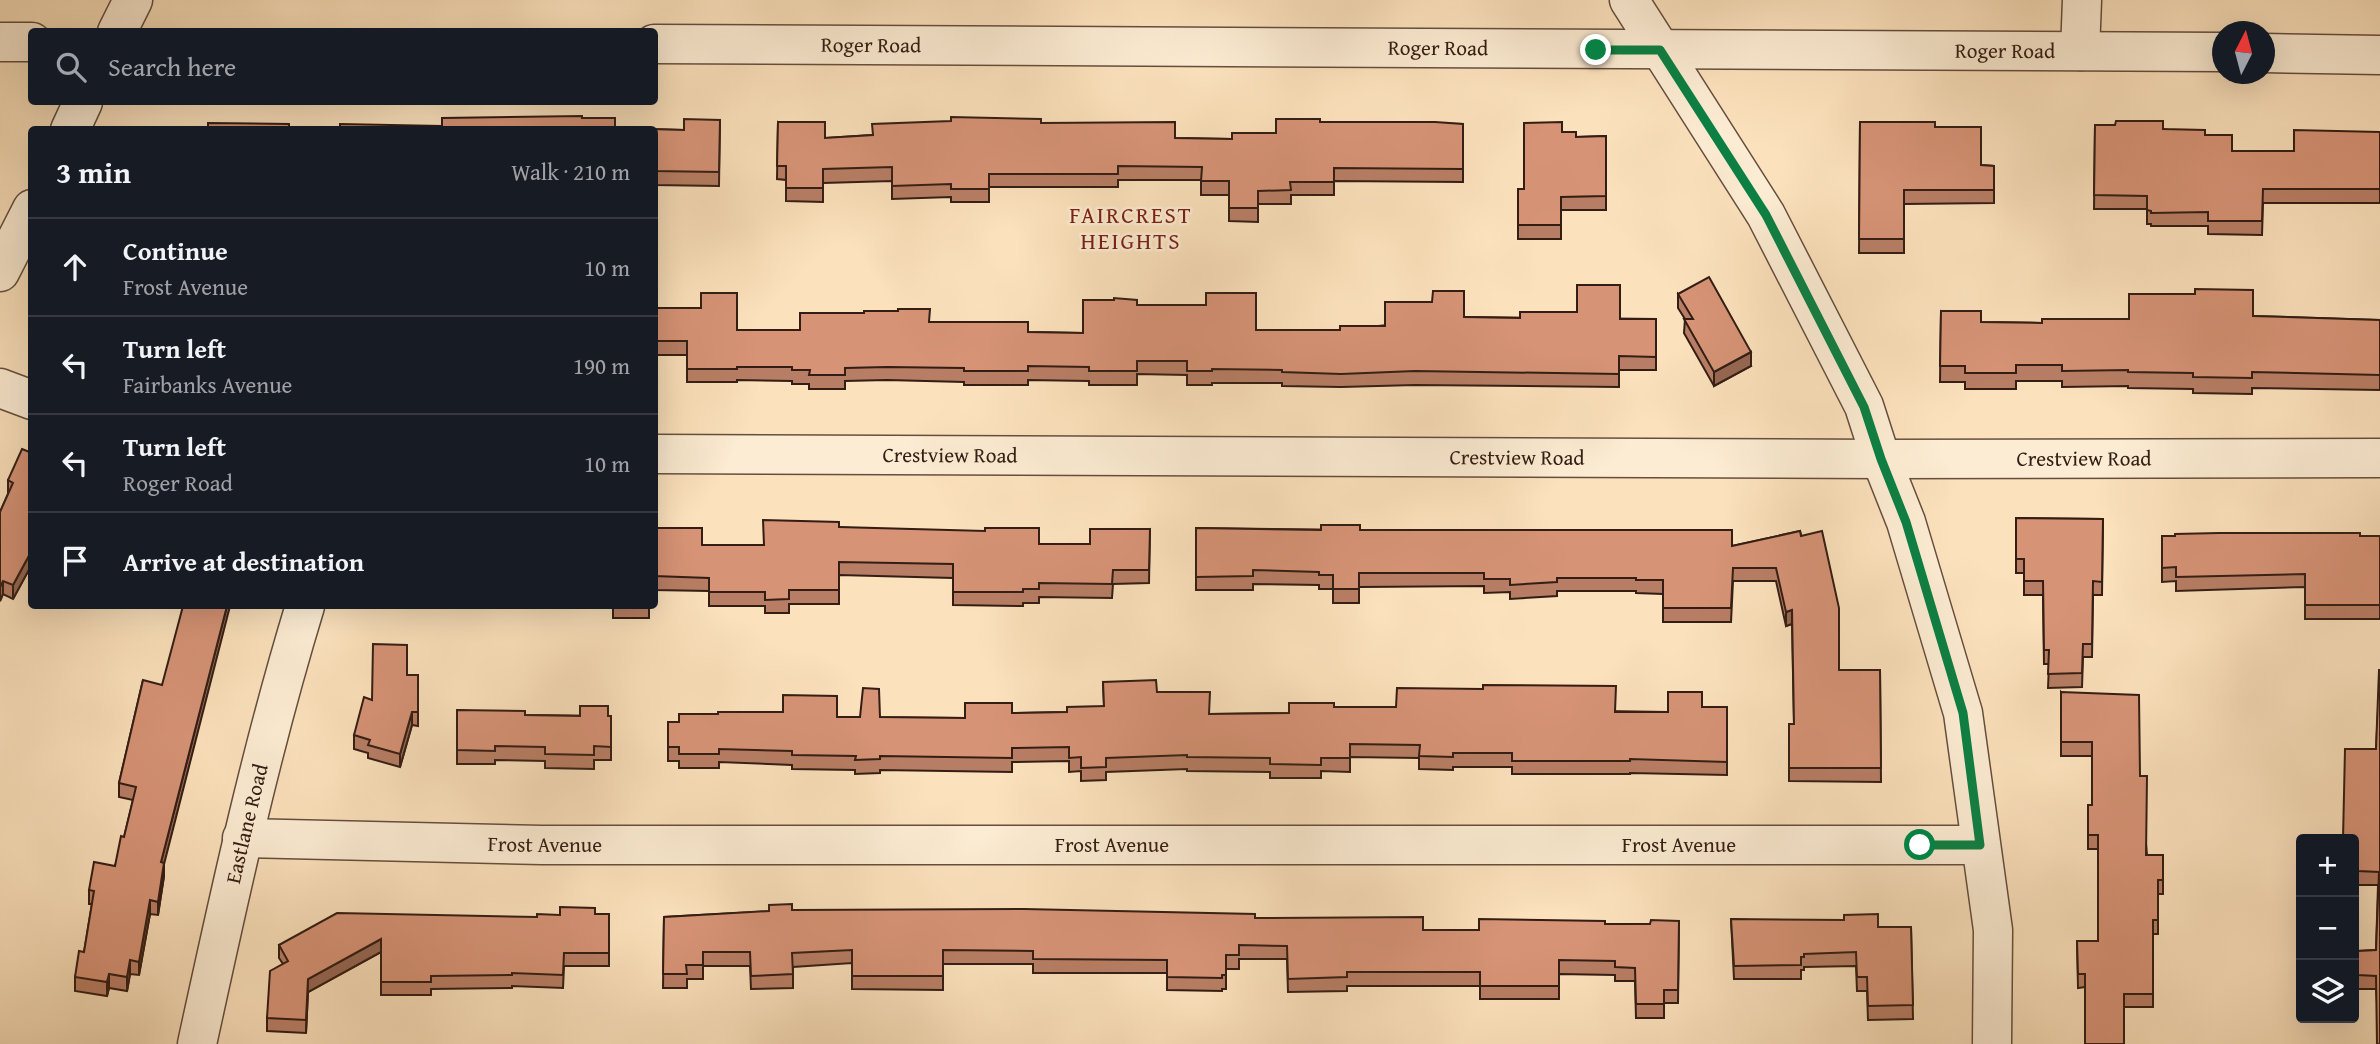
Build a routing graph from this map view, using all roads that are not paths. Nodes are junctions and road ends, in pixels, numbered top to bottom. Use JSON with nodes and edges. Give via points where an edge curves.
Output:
{"nodes":[{"id":1,"x":133,"y":0,"type":"edge"},
{"id":2,"x":1629,"y":0,"type":"edge"},
{"id":3,"x":2082,"y":0,"type":"edge"},
{"id":4,"x":119,"y":28,"type":"edge"},
{"id":5,"x":28,"y":41,"type":"edge"},
{"id":6,"x":0,"y":42,"type":"edge"},
{"id":7,"x":658,"y":44,"type":"edge"},
{"id":8,"x":1660,"y":50,"type":"junction"},
{"id":9,"x":2080,"y":51,"type":"junction"},
{"id":10,"x":2212,"y":52,"type":"edge"},
{"id":11,"x":2275,"y":53,"type":"edge"},
{"id":12,"x":2380,"y":55,"type":"edge"},
{"id":13,"x":82,"y":105,"type":"edge"},
{"id":14,"x":72,"y":126,"type":"edge"},
{"id":15,"x":28,"y":217,"type":"edge"},
{"id":16,"x":0,"y":272,"type":"edge"},
{"id":17,"x":0,"y":387,"type":"edge"},
{"id":18,"x":28,"y":398,"type":"edge"},
{"id":19,"x":658,"y":454,"type":"edge"},
{"id":20,"x":2380,"y":458,"type":"edge"},
{"id":21,"x":1881,"y":459,"type":"junction"},
{"id":22,"x":304,"y":609,"type":"edge"},
{"id":23,"x":242,"y":838,"type":"junction"},
{"id":24,"x":1980,"y":845,"type":"junction"},
{"id":25,"x":197,"y":1044,"type":"edge"},
{"id":26,"x":1992,"y":1044,"type":"edge"}],
"edges":[{"from":1,"to":4,"type":"street"},
{"from":2,"to":8,"type":"street"},
{"from":3,"to":9,"type":"street"},
{"from":5,"to":6,"type":"street"},
{"from":7,"to":8,"type":"street","name":"Roger Road"},
{"from":8,"to":9,"type":"street","name":"Roger Road"},
{"from":8,"to":21,"type":"street","via":[[1766,215],[1864,407]]},
{"from":9,"to":10,"type":"street","name":"Roger Road"},
{"from":11,"to":12,"type":"street"},
{"from":13,"to":14,"type":"street"},
{"from":15,"to":16,"type":"street"},
{"from":17,"to":18,"type":"street"},
{"from":19,"to":21,"type":"street","name":"Crestview Road"},
{"from":20,"to":21,"type":"street","name":"Crestview Road"},
{"from":21,"to":24,"type":"street","via":[[1906,522],[1963,713]]},
{"from":22,"to":23,"type":"street","name":"Eastlane Road"},
{"from":23,"to":24,"type":"street","name":"Frost Avenue","via":[[542,845]]},
{"from":23,"to":25,"type":"street","name":"Eastlane Road"},
{"from":24,"to":26,"type":"street","via":[[1993,930]]}]}
